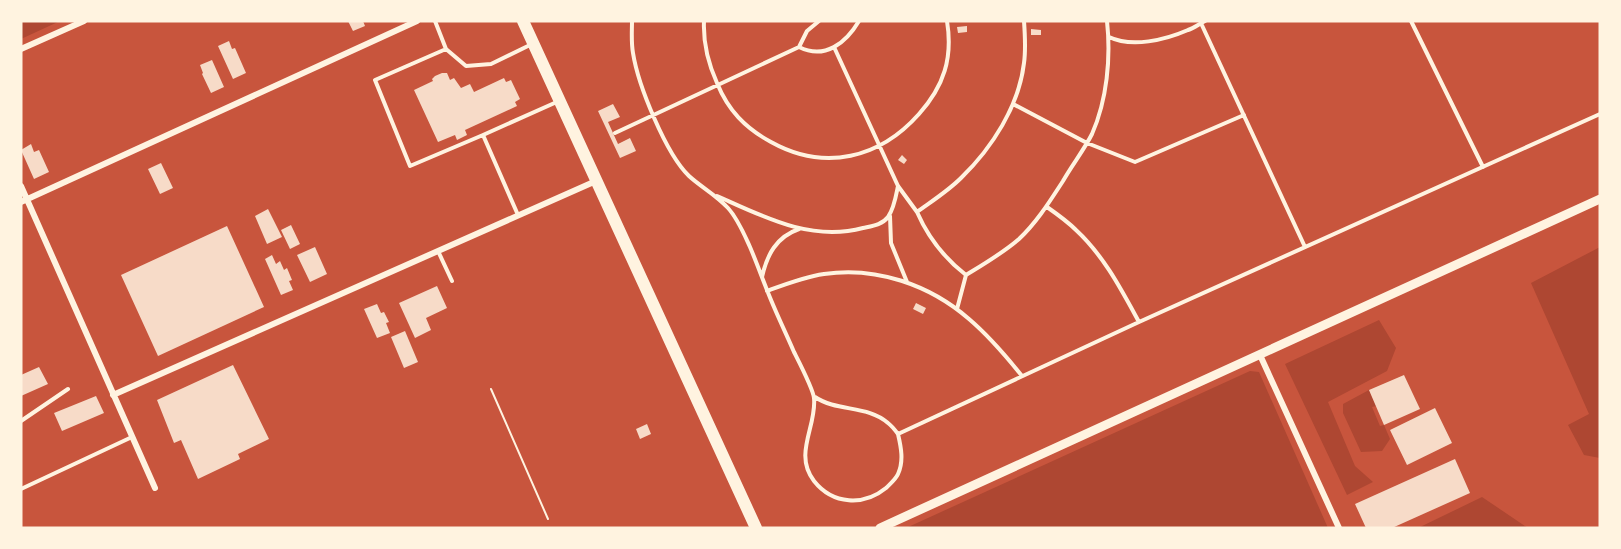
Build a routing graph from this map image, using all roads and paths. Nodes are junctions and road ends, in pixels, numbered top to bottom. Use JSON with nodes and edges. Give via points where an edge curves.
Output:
{"nodes":[{"id":1,"x":84,"y":21,"type":"edge"},
{"id":2,"x":417,"y":21,"type":"edge"},
{"id":3,"x":435,"y":21,"type":"edge"},
{"id":4,"x":523,"y":21,"type":"edge"},
{"id":5,"x":632,"y":21,"type":"edge"},
{"id":6,"x":704,"y":21,"type":"edge"},
{"id":7,"x":819,"y":21,"type":"edge"},
{"id":8,"x":858,"y":21,"type":"edge"},
{"id":9,"x":947,"y":21,"type":"edge"},
{"id":10,"x":1024,"y":21,"type":"edge"},
{"id":11,"x":1107,"y":21,"type":"edge"},
{"id":12,"x":1411,"y":21,"type":"edge"},
{"id":13,"x":1202,"y":22,"type":"edge"},
{"id":14,"x":1109,"y":37,"type":"junction"},
{"id":15,"x":534,"y":44,"type":"junction"},
{"id":16,"x":799,"y":47,"type":"junction"},
{"id":17,"x":834,"y":47,"type":"junction"},
{"id":18,"x":446,"y":49,"type":"junction"},
{"id":19,"x":21,"y":50,"type":"edge"},
{"id":20,"x":718,"y":86,"type":"junction"},
{"id":21,"x":560,"y":101,"type":"junction"},
{"id":22,"x":1013,"y":104,"type":"junction"},
{"id":23,"x":1600,"y":114,"type":"edge"},
{"id":24,"x":654,"y":115,"type":"junction"},
{"id":25,"x":1244,"y":115,"type":"junction"},
{"id":26,"x":615,"y":133,"type":"dead end"},
{"id":27,"x":483,"y":135,"type":"junction"},
{"id":28,"x":1087,"y":143,"type":"junction"},
{"id":29,"x":880,"y":146,"type":"junction"},
{"id":30,"x":1483,"y":167,"type":"junction"},
{"id":31,"x":596,"y":180,"type":"junction"},
{"id":32,"x":21,"y":186,"type":"edge"},
{"id":33,"x":898,"y":186,"type":"junction"},
{"id":34,"x":712,"y":194,"type":"junction"},
{"id":35,"x":1600,"y":199,"type":"edge"},
{"id":36,"x":24,"y":200,"type":"edge"},
{"id":37,"x":1047,"y":207,"type":"junction"},
{"id":38,"x":917,"y":212,"type":"junction"},
{"id":39,"x":518,"y":215,"type":"junction"},
{"id":40,"x":890,"y":215,"type":"junction"},
{"id":41,"x":799,"y":229,"type":"junction"},
{"id":42,"x":1305,"y":247,"type":"junction"},
{"id":43,"x":438,"y":251,"type":"junction"},
{"id":44,"x":966,"y":275,"type":"junction"},
{"id":45,"x":762,"y":277,"type":"junction"},
{"id":46,"x":452,"y":281,"type":"dead end"},
{"id":47,"x":906,"y":282,"type":"junction"},
{"id":48,"x":767,"y":291,"type":"junction"},
{"id":49,"x":957,"y":310,"type":"junction"},
{"id":50,"x":1139,"y":322,"type":"junction"},
{"id":51,"x":1260,"y":355,"type":"junction"},
{"id":52,"x":1022,"y":376,"type":"junction"},
{"id":53,"x":68,"y":389,"type":"dead end"},
{"id":54,"x":491,"y":389,"type":"dead end"},
{"id":55,"x":113,"y":395,"type":"junction"},
{"id":56,"x":814,"y":396,"type":"junction"},
{"id":57,"x":21,"y":421,"type":"edge"},
{"id":58,"x":898,"y":434,"type":"junction"},
{"id":59,"x":132,"y":437,"type":"junction"},
{"id":60,"x":155,"y":488,"type":"dead end"},
{"id":61,"x":21,"y":489,"type":"edge"},
{"id":62,"x":548,"y":519,"type":"dead end"},
{"id":63,"x":756,"y":528,"type":"edge"},
{"id":64,"x":880,"y":528,"type":"edge"},
{"id":65,"x":1339,"y":528,"type":"edge"}],
"edges":[{"from":1,"to":19,"type":"street"},
{"from":2,"to":36,"type":"street"},
{"from":3,"to":18,"type":"lane"},
{"from":4,"to":15,"type":"main road"},
{"from":5,"to":24,"type":"lane","via":[[637,70]]},
{"from":6,"to":20,"type":"lane","via":[[707,56]]},
{"from":7,"to":16,"type":"lane","via":[[807,31]]},
{"from":8,"to":17,"type":"lane","via":[[846,40]]},
{"from":9,"to":29,"type":"lane","via":[[947,63],[939,88],[909,125]]},
{"from":10,"to":22,"type":"lane","via":[[1025,61]]},
{"from":11,"to":14,"type":"lane"},
{"from":12,"to":30,"type":"lane"},
{"from":13,"to":14,"type":"lane","via":[[1164,38],[1137,42]]},
{"from":13,"to":25,"type":"lane"},
{"from":14,"to":28,"type":"lane","via":[[1101,109]]},
{"from":15,"to":18,"type":"lane","via":[[490,64],[466,66]]},
{"from":15,"to":21,"type":"main road"},
{"from":16,"to":17,"type":"lane","via":[[814,52]]},
{"from":16,"to":20,"type":"lane"},
{"from":17,"to":29,"type":"lane"},
{"from":18,"to":27,"type":"lane","via":[[375,80],[410,166]]},
{"from":20,"to":24,"type":"lane"},
{"from":20,"to":29,"type":"lane","via":[[742,123],[793,153],[817,158],[842,157]]},
{"from":21,"to":27,"type":"lane"},
{"from":21,"to":31,"type":"main road"},
{"from":22,"to":28,"type":"lane"},
{"from":22,"to":38,"type":"lane","via":[[1001,128],[974,164]]},
{"from":23,"to":30,"type":"lane"},
{"from":24,"to":26,"type":"lane"},
{"from":24,"to":34,"type":"lane","via":[[673,156],[690,177]]},
{"from":25,"to":28,"type":"lane","via":[[1135,162]]},
{"from":25,"to":42,"type":"lane"},
{"from":27,"to":39,"type":"lane"},
{"from":28,"to":37,"type":"lane"},
{"from":29,"to":33,"type":"lane"},
{"from":30,"to":42,"type":"lane"},
{"from":31,"to":39,"type":"street"},
{"from":31,"to":63,"type":"main road"},
{"from":32,"to":36,"type":"street"},
{"from":33,"to":38,"type":"lane"},
{"from":33,"to":40,"type":"lane"},
{"from":34,"to":41,"type":"lane"},
{"from":34,"to":45,"type":"lane","via":[[734,216]]},
{"from":35,"to":51,"type":"street"},
{"from":36,"to":55,"type":"street"},
{"from":37,"to":44,"type":"lane","via":[[1020,238]]},
{"from":37,"to":50,"type":"lane","via":[[1091,245]]},
{"from":38,"to":44,"type":"lane","via":[[936,245]]},
{"from":39,"to":43,"type":"street"},
{"from":40,"to":41,"type":"lane","via":[[878,225],[854,231]]},
{"from":40,"to":47,"type":"lane","via":[[891,243]]},
{"from":41,"to":45,"type":"lane","via":[[779,240],[766,260]]},
{"from":42,"to":50,"type":"lane"},
{"from":43,"to":46,"type":"lane"},
{"from":43,"to":55,"type":"street"},
{"from":44,"to":49,"type":"lane"},
{"from":45,"to":48,"type":"lane"},
{"from":47,"to":48,"type":"lane","via":[[887,276],[826,274]]},
{"from":47,"to":49,"type":"lane"},
{"from":48,"to":56,"type":"lane"},
{"from":49,"to":52,"type":"lane","via":[[987,336]]},
{"from":50,"to":52,"type":"lane"},
{"from":51,"to":64,"type":"street"},
{"from":51,"to":65,"type":"street"},
{"from":52,"to":58,"type":"lane"},
{"from":53,"to":57,"type":"lane"},
{"from":54,"to":62,"type":"path"},
{"from":55,"to":59,"type":"street"},
{"from":56,"to":58,"type":"lane","via":[[831,406],[874,414]]},
{"from":56,"to":58,"type":"lane","via":[[806,459],[810,475],[830,495],[851,502],[865,500],[890,485],[901,462]]},
{"from":59,"to":60,"type":"street"},
{"from":59,"to":61,"type":"lane"}]}
